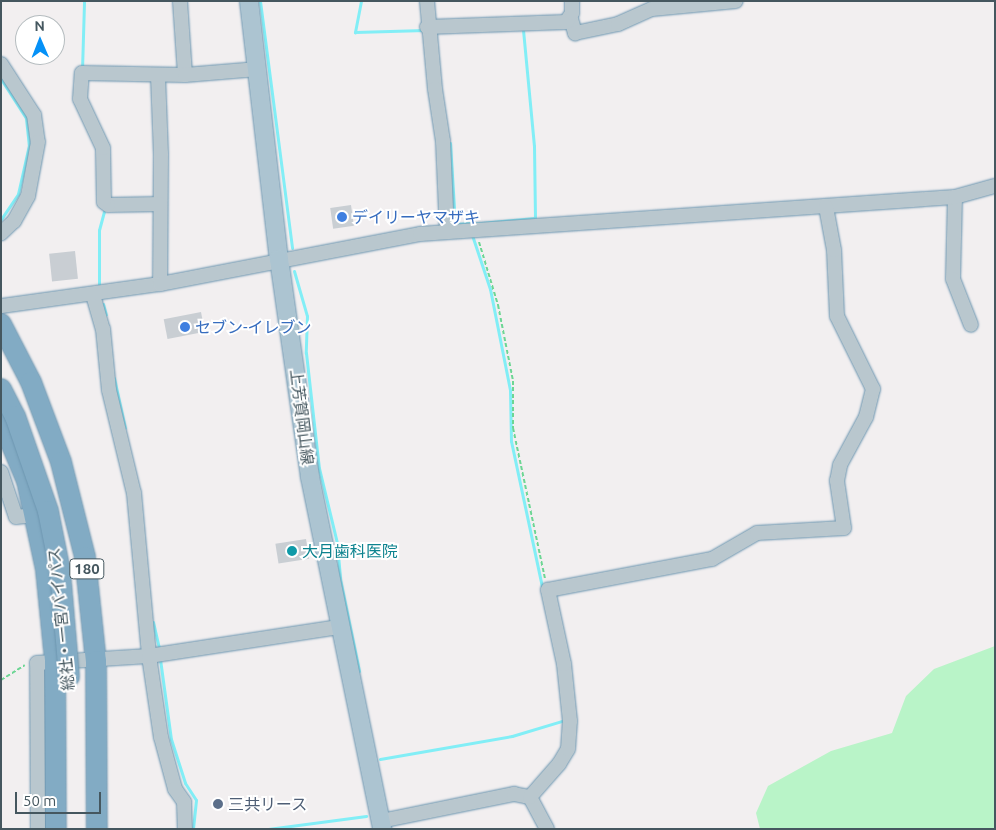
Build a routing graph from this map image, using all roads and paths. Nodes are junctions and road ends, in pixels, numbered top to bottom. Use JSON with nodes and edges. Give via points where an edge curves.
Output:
{"nodes":[{"id":1,"x":180,"y":1,"type":"edge"},
{"id":2,"x":249,"y":1,"type":"edge"},
{"id":3,"x":426,"y":1,"type":"edge"},
{"id":4,"x":572,"y":1,"type":"edge"},
{"id":5,"x":736,"y":1,"type":"edge"},
{"id":6,"x":572,"y":24,"type":"junction"},
{"id":7,"x":428,"y":27,"type":"junction"},
{"id":8,"x":1,"y":64,"type":"edge"},
{"id":9,"x":258,"y":69,"type":"junction"},
{"id":10,"x":185,"y":75,"type":"junction"},
{"id":11,"x":158,"y":76,"type":"junction"},
{"id":12,"x":995,"y":186,"type":"edge"},
{"id":13,"x":955,"y":197,"type":"junction"},
{"id":14,"x":160,"y":204,"type":"junction"},
{"id":15,"x":826,"y":207,"type":"junction"},
{"id":16,"x":475,"y":230,"type":"junction"},
{"id":17,"x":447,"y":231,"type":"junction"},
{"id":18,"x":1,"y":233,"type":"edge"},
{"id":19,"x":279,"y":259,"type":"junction"},
{"id":20,"x":160,"y":284,"type":"junction"},
{"id":21,"x":93,"y":295,"type":"junction"},
{"id":22,"x":1,"y":306,"type":"edge"},
{"id":23,"x":1,"y":324,"type":"edge"},
{"id":24,"x":971,"y":325,"type":"dead end"},
{"id":25,"x":1,"y":388,"type":"edge"},
{"id":26,"x":1,"y":419,"type":"edge"},
{"id":27,"x":1,"y":472,"type":"edge"},
{"id":28,"x":36,"y":515,"type":"junction"},
{"id":29,"x":548,"y":590,"type":"junction"},
{"id":30,"x":339,"y":627,"type":"junction"},
{"id":31,"x":149,"y":656,"type":"junction"},
{"id":32,"x":46,"y":661,"type":"junction"},
{"id":33,"x":96,"y":661,"type":"junction"},
{"id":34,"x":1,"y":680,"type":"edge"},
{"id":35,"x":530,"y":796,"type":"junction"},
{"id":36,"x":381,"y":825,"type":"edge"},
{"id":37,"x":38,"y":829,"type":"edge"},
{"id":38,"x":56,"y":829,"type":"edge"},
{"id":39,"x":70,"y":829,"type":"edge"},
{"id":40,"x":97,"y":829,"type":"edge"},
{"id":41,"x":185,"y":829,"type":"edge"},
{"id":42,"x":547,"y":829,"type":"edge"}],
"edges":[{"from":1,"to":10,"type":"street"},
{"from":2,"to":9,"type":"main road","name":"上芳賀岡山線"},
{"from":3,"to":7,"type":"street"},
{"from":4,"to":6,"type":"street"},
{"from":5,"to":6,"type":"street","via":[[652,9],[618,24],[576,33]]},
{"from":6,"to":7,"type":"street"},
{"from":7,"to":17,"type":"street","via":[[443,141]]},
{"from":8,"to":18,"type":"street","via":[[34,116],[38,142],[28,196],[14,221]]},
{"from":9,"to":10,"type":"street"},
{"from":9,"to":19,"type":"main road","name":"上芳賀岡山線"},
{"from":10,"to":11,"type":"street"},
{"from":11,"to":14,"type":"street"},
{"from":11,"to":14,"type":"street","via":[[83,73],[80,99],[103,148],[106,203]]},
{"from":12,"to":13,"type":"street"},
{"from":13,"to":15,"type":"street"},
{"from":13,"to":24,"type":"street","via":[[953,279]]},
{"from":14,"to":20,"type":"street"},
{"from":15,"to":16,"type":"street"},
{"from":15,"to":29,"type":"street","via":[[834,250],[837,316],[873,389],[866,417],[840,465],[837,482],[844,528],[757,533],[712,559]]},
{"from":16,"to":17,"type":"street"},
{"from":16,"to":29,"type":"path","via":[[498,305],[515,395],[513,428],[527,506]]},
{"from":17,"to":19,"type":"street"},
{"from":19,"to":20,"type":"street"},
{"from":19,"to":30,"type":"main road","name":"上芳賀岡山線","via":[[310,477]]},
{"from":20,"to":21,"type":"street"},
{"from":21,"to":22,"type":"street"},
{"from":21,"to":31,"type":"street","via":[[103,329],[109,390],[134,493]]},
{"from":23,"to":33,"type":"highway","number":"180","via":[[31,382],[74,504],[88,574]]},
{"from":25,"to":39,"type":"highway","name":"総社・一宮バイパス","number":"180","bridge":true,"via":[[15,416],[48,511],[60,571],[69,677]]},
{"from":26,"to":28,"type":"highway","number":"180"},
{"from":27,"to":28,"type":"street","via":[[16,517]]},
{"from":28,"to":32,"type":"highway","number":"180","via":[[46,570]]},
{"from":29,"to":35,"type":"street","via":[[564,664],[570,735],[568,749],[559,764]]},
{"from":30,"to":31,"type":"street"},
{"from":30,"to":36,"type":"main road","name":"上芳賀岡山線"},
{"from":31,"to":33,"type":"street"},
{"from":31,"to":41,"type":"street","via":[[161,737],[175,789],[184,802]]},
{"from":32,"to":33,"type":"street"},
{"from":32,"to":34,"type":"path","via":[[28,663]]},
{"from":32,"to":37,"type":"street"},
{"from":32,"to":38,"type":"highway","number":"180"},
{"from":33,"to":40,"type":"highway","number":"180"},
{"from":35,"to":36,"type":"street","via":[[514,794]]},
{"from":35,"to":42,"type":"street"}]}
